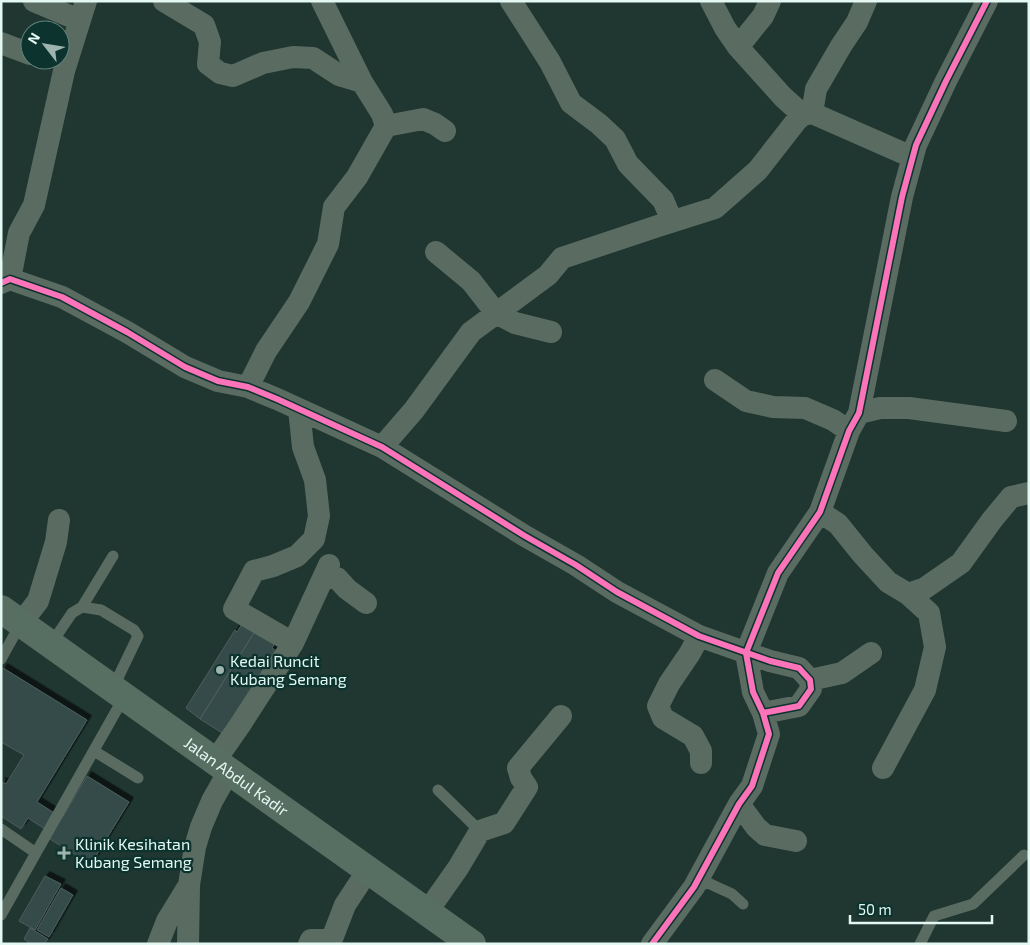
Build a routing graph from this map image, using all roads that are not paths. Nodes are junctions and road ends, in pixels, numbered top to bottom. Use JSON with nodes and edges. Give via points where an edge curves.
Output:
{"nodes":[{"id":1,"x":34,"y":1,"type":"edge"},
{"id":2,"x":164,"y":1,"type":"edge"},
{"id":3,"x":322,"y":1,"type":"edge"},
{"id":4,"x":511,"y":1,"type":"edge"},
{"id":5,"x":711,"y":1,"type":"edge"},
{"id":6,"x":770,"y":1,"type":"edge"},
{"id":7,"x":866,"y":1,"type":"edge"},
{"id":8,"x":987,"y":1,"type":"edge"},
{"id":9,"x":82,"y":10,"type":"edge"},
{"id":10,"x":1,"y":43,"type":"edge"},
{"id":11,"x":738,"y":47,"type":"junction"},
{"id":12,"x":20,"y":50,"type":"edge"},
{"id":13,"x":64,"y":71,"type":"joint"},
{"id":14,"x":362,"y":82,"type":"junction"},
{"id":15,"x":807,"y":114,"type":"junction"},
{"id":16,"x":386,"y":126,"type":"junction"},
{"id":17,"x":445,"y":131,"type":"dead end"},
{"id":18,"x":912,"y":157,"type":"junction"},
{"id":19,"x":672,"y":222,"type":"junction"},
{"id":20,"x":8,"y":251,"type":"edge"},
{"id":21,"x":436,"y":252,"type":"dead end"},
{"id":22,"x":5,"y":281,"type":"edge"},
{"id":23,"x":496,"y":313,"type":"junction"},
{"id":24,"x":551,"y":332,"type":"dead end"},
{"id":25,"x":715,"y":380,"type":"dead end"},
{"id":26,"x":248,"y":388,"type":"junction"},
{"id":27,"x":299,"y":409,"type":"junction"},
{"id":28,"x":1006,"y":421,"type":"dead end"},
{"id":29,"x":854,"y":422,"type":"junction"},
{"id":30,"x":382,"y":447,"type":"junction"},
{"id":31,"x":1029,"y":494,"type":"edge"},
{"id":32,"x":820,"y":512,"type":"junction"},
{"id":33,"x":59,"y":520,"type":"dead end"},
{"id":34,"x":113,"y":556,"type":"dead end"},
{"id":35,"x":908,"y":594,"type":"junction"},
{"id":36,"x":366,"y":603,"type":"dead end"},
{"id":37,"x":82,"y":607,"type":"junction"},
{"id":38,"x":11,"y":616,"type":"edge"},
{"id":39,"x":699,"y":636,"type":"junction"},
{"id":40,"x":293,"y":643,"type":"junction"},
{"id":41,"x":51,"y":644,"type":"junction"},
{"id":42,"x":746,"y":653,"type":"junction"},
{"id":43,"x":872,"y":653,"type":"dead end"},
{"id":44,"x":1,"y":659,"type":"edge"},
{"id":45,"x":810,"y":680,"type":"junction"},
{"id":46,"x":119,"y":692,"type":"junction"},
{"id":47,"x":763,"y":714,"type":"junction"},
{"id":48,"x":561,"y":716,"type":"dead end"},
{"id":49,"x":94,"y":751,"type":"junction"},
{"id":50,"x":701,"y":764,"type":"dead end"},
{"id":51,"x":222,"y":766,"type":"junction"},
{"id":52,"x":883,"y":768,"type":"dead end"},
{"id":53,"x":138,"y":778,"type":"dead end"},
{"id":54,"x":438,"y":790,"type":"dead end"},
{"id":55,"x":739,"y":804,"type":"junction"},
{"id":56,"x":1,"y":829,"type":"edge"},
{"id":57,"x":480,"y":831,"type":"junction"},
{"id":58,"x":796,"y":841,"type":"dead end"},
{"id":59,"x":36,"y":853,"type":"junction"},
{"id":60,"x":1024,"y":855,"type":"dead end"},
{"id":61,"x":368,"y":870,"type":"junction"},
{"id":62,"x":189,"y":885,"type":"junction"},
{"id":63,"x":694,"y":887,"type":"junction"},
{"id":64,"x":743,"y":904,"type":"dead end"},
{"id":65,"x":427,"y":912,"type":"junction"},
{"id":66,"x":1,"y":915,"type":"edge"},
{"id":67,"x":323,"y":942,"type":"edge"},
{"id":68,"x":158,"y":944,"type":"edge"},
{"id":69,"x":188,"y":944,"type":"edge"},
{"id":70,"x":472,"y":944,"type":"edge"},
{"id":71,"x":652,"y":944,"type":"edge"},
{"id":72,"x":920,"y":944,"type":"edge"}],
"edges":[{"from":1,"to":9,"type":"street"},
{"from":2,"to":14,"type":"street","via":[[204,25],[210,42],[208,64],[220,73],[234,76],[263,63],[293,57],[313,58],[340,75]]},
{"from":3,"to":14,"type":"street"},
{"from":4,"to":19,"type":"street","via":[[550,62],[570,103],[615,139],[628,164],[662,200]]},
{"from":5,"to":11,"type":"street"},
{"from":6,"to":11,"type":"street","via":[[763,16]]},
{"from":7,"to":15,"type":"street","via":[[857,22],[816,89]]},
{"from":8,"to":18,"type":"street"},
{"from":9,"to":13,"type":"street"},
{"from":10,"to":12,"type":"street"},
{"from":11,"to":15,"type":"street","via":[[777,91]]},
{"from":13,"to":20,"type":"street","via":[[34,205]]},
{"from":14,"to":16,"type":"street"},
{"from":15,"to":18,"type":"street"},
{"from":15,"to":19,"type":"street","via":[[797,120],[758,170],[715,208]]},
{"from":16,"to":17,"type":"street","via":[[424,119]]},
{"from":16,"to":26,"type":"street","via":[[357,177],[334,207],[328,244],[299,302],[266,351]]},
{"from":18,"to":29,"type":"street"},
{"from":19,"to":23,"type":"street","via":[[562,258],[548,275]]},
{"from":20,"to":22,"type":"street"},
{"from":21,"to":23,"type":"street","via":[[471,281]]},
{"from":22,"to":26,"type":"street","via":[[62,297],[185,367],[218,381]]},
{"from":23,"to":24,"type":"street","via":[[515,323]]},
{"from":23,"to":30,"type":"street","via":[[471,332],[414,410]]},
{"from":25,"to":29,"type":"street","via":[[746,401],[773,407],[806,408],[833,420]]},
{"from":26,"to":27,"type":"street"},
{"from":27,"to":30,"type":"street"},
{"from":27,"to":40,"type":"street","via":[[302,447],[315,480],[319,516],[314,539],[297,556],[254,571],[234,610]]},
{"from":28,"to":29,"type":"street","via":[[909,408],[880,408]]},
{"from":29,"to":32,"type":"street"},
{"from":30,"to":39,"type":"street","via":[[617,592]]},
{"from":31,"to":35,"type":"street","via":[[1011,497],[961,562],[925,588]]},
{"from":32,"to":35,"type":"street","via":[[838,524],[888,582]]},
{"from":32,"to":42,"type":"street","via":[[778,573]]},
{"from":33,"to":38,"type":"street","via":[[56,542],[38,601]]},
{"from":34,"to":37,"type":"lane"},
{"from":35,"to":52,"type":"street","via":[[929,613],[935,647],[924,690]]},
{"from":36,"to":40,"type":"street","via":[[327,571]]},
{"from":37,"to":41,"type":"lane","via":[[72,612]]},
{"from":37,"to":46,"type":"lane","via":[[101,610],[134,630],[138,636]]},
{"from":38,"to":41,"type":"main road","name":"Jalan Abdul Kadir"},
{"from":38,"to":44,"type":"lane"},
{"from":39,"to":42,"type":"street"},
{"from":39,"to":50,"type":"street","via":[[658,706],[663,718],[694,736],[701,751]]},
{"from":40,"to":51,"type":"street","via":[[240,725]]},
{"from":41,"to":46,"type":"main road","name":"Jalan Abdul Kadir"},
{"from":42,"to":45,"type":"street","via":[[799,668]]},
{"from":42,"to":47,"type":"street","via":[[753,692]]},
{"from":43,"to":45,"type":"street","via":[[842,673]]},
{"from":45,"to":47,"type":"street","via":[[811,689],[799,706]]},
{"from":46,"to":49,"type":"lane"},
{"from":46,"to":51,"type":"main road","name":"Jalan Abdul Kadir"},
{"from":47,"to":55,"type":"street","via":[[769,734],[752,786]]},
{"from":48,"to":57,"type":"street","via":[[518,768],[527,787],[504,823]]},
{"from":49,"to":53,"type":"lane"},
{"from":49,"to":59,"type":"lane"},
{"from":51,"to":61,"type":"main road","name":"Jalan Abdul Kadir"},
{"from":51,"to":62,"type":"street","via":[[195,847]]},
{"from":54,"to":57,"type":"lane"},
{"from":55,"to":58,"type":"street","via":[[766,835]]},
{"from":55,"to":63,"type":"street"},
{"from":56,"to":59,"type":"lane"},
{"from":57,"to":65,"type":"street"},
{"from":59,"to":66,"type":"lane"},
{"from":60,"to":72,"type":"lane","via":[[973,904],[934,916]]},
{"from":61,"to":65,"type":"main road","name":"Jalan Abdul Kadir"},
{"from":61,"to":67,"type":"street"},
{"from":62,"to":68,"type":"street","via":[[167,921]]},
{"from":62,"to":69,"type":"street"},
{"from":63,"to":64,"type":"lane","via":[[708,883],[732,894]]},
{"from":63,"to":71,"type":"street"},
{"from":65,"to":70,"type":"main road","name":"Jalan Abdul Kadir"}]}
